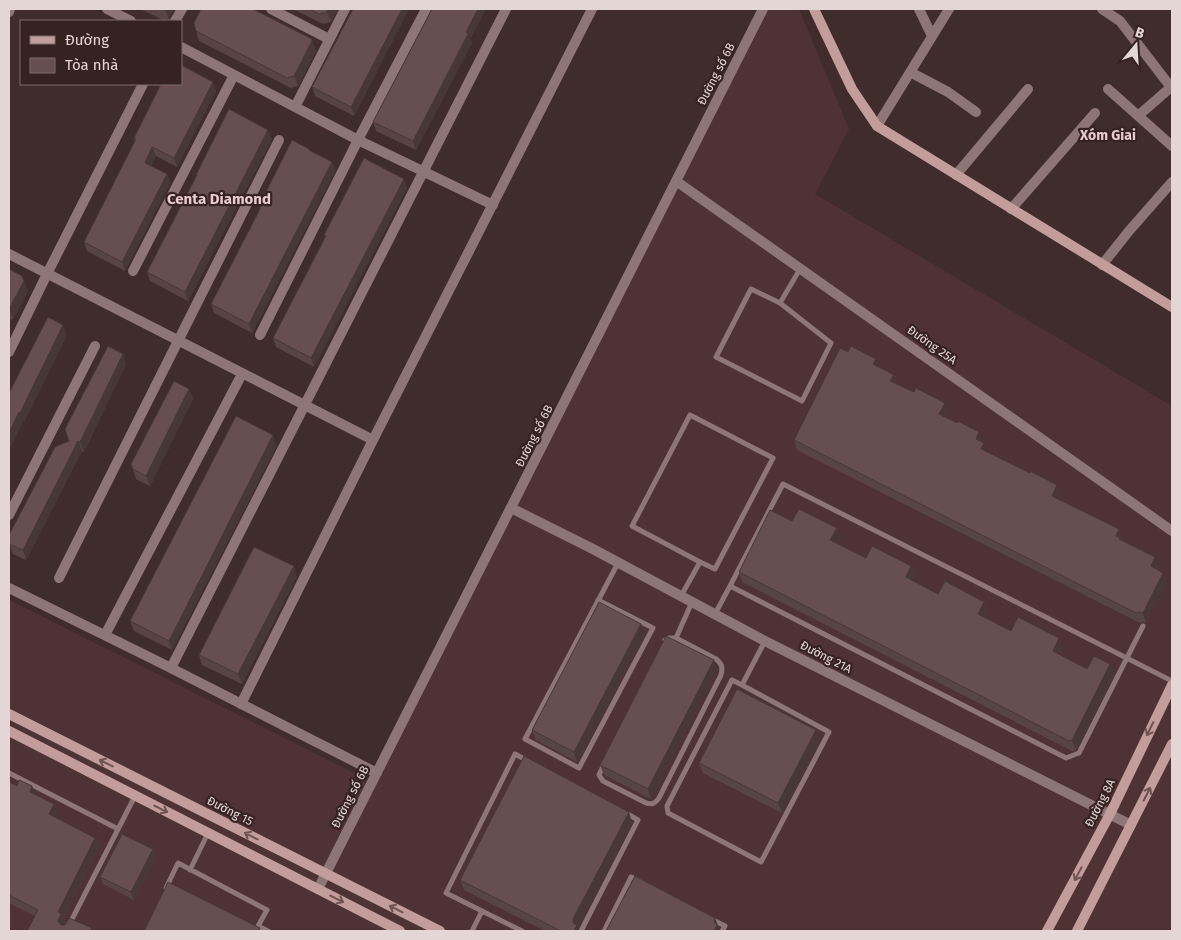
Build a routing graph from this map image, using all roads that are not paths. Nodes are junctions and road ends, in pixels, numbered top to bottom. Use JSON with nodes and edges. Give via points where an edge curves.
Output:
{"nodes":[{"id":1,"x":10,"y":9,"type":"edge"},
{"id":2,"x":107,"y":9,"type":"edge"},
{"id":3,"x":182,"y":9,"type":"edge"},
{"id":4,"x":271,"y":9,"type":"edge"},
{"id":5,"x":345,"y":9,"type":"edge"},
{"id":6,"x":426,"y":9,"type":"edge"},
{"id":7,"x":506,"y":9,"type":"edge"},
{"id":8,"x":592,"y":9,"type":"edge"},
{"id":9,"x":814,"y":9,"type":"edge"},
{"id":10,"x":919,"y":9,"type":"edge"},
{"id":11,"x":948,"y":9,"type":"edge"},
{"id":12,"x":1102,"y":9,"type":"edge"},
{"id":13,"x":759,"y":10,"type":"edge"},
{"id":14,"x":9,"y":12,"type":"edge"},
{"id":15,"x":129,"y":20,"type":"edge"},
{"id":16,"x":176,"y":20,"type":"edge"},
{"id":17,"x":932,"y":36,"type":"junction"},
{"id":18,"x":330,"y":39,"type":"junction"},
{"id":19,"x":182,"y":48,"type":"edge"},
{"id":20,"x":910,"y":72,"type":"junction"},
{"id":21,"x":234,"y":75,"type":"junction"},
{"id":22,"x":143,"y":85,"type":"edge"},
{"id":23,"x":1028,"y":88,"type":"dead end"},
{"id":24,"x":1108,"y":89,"type":"dead end"},
{"id":25,"x":295,"y":107,"type":"junction"},
{"id":26,"x":976,"y":112,"type":"dead end"},
{"id":27,"x":1095,"y":113,"type":"dead end"},
{"id":28,"x":1139,"y":115,"type":"junction"},
{"id":29,"x":877,"y":126,"type":"junction"},
{"id":30,"x":279,"y":140,"type":"dead end"},
{"id":31,"x":358,"y":140,"type":"junction"},
{"id":32,"x":1172,"y":146,"type":"edge"},
{"id":33,"x":423,"y":172,"type":"junction"},
{"id":34,"x":956,"y":175,"type":"junction"},
{"id":35,"x":676,"y":181,"type":"junction"},
{"id":36,"x":1172,"y":182,"type":"edge"},
{"id":37,"x":492,"y":205,"type":"junction"},
{"id":38,"x":1012,"y":209,"type":"junction"},
{"id":39,"x":9,"y":254,"type":"edge"},
{"id":40,"x":1102,"y":265,"type":"junction"},
{"id":41,"x":801,"y":269,"type":"junction"},
{"id":42,"x":133,"y":271,"type":"dead end"},
{"id":43,"x":47,"y":274,"type":"junction"},
{"id":44,"x":780,"y":303,"type":"junction"},
{"id":45,"x":1172,"y":307,"type":"edge"},
{"id":46,"x":260,"y":335,"type":"dead end"},
{"id":47,"x":178,"y":340,"type":"junction"},
{"id":48,"x":95,"y":346,"type":"dead end"},
{"id":49,"x":10,"y":348,"type":"edge"},
{"id":50,"x":242,"y":374,"type":"junction"},
{"id":51,"x":305,"y":406,"type":"junction"},
{"id":52,"x":374,"y":440,"type":"junction"},
{"id":53,"x":511,"y":508,"type":"junction"},
{"id":54,"x":9,"y":515,"type":"edge"},
{"id":55,"x":1172,"y":530,"type":"edge"},
{"id":56,"x":618,"y":562,"type":"junction"},
{"id":57,"x":700,"y":562,"type":"junction"},
{"id":58,"x":59,"y":578,"type":"dead end"},
{"id":59,"x":730,"y":586,"type":"junction"},
{"id":60,"x":9,"y":588,"type":"edge"},
{"id":61,"x":681,"y":596,"type":"junction"},
{"id":62,"x":598,"y":600,"type":"junction"},
{"id":63,"x":692,"y":602,"type":"junction"},
{"id":64,"x":715,"y":614,"type":"junction"},
{"id":65,"x":1143,"y":626,"type":"edge"},
{"id":66,"x":105,"y":635,"type":"junction"},
{"id":67,"x":676,"y":638,"type":"junction"},
{"id":68,"x":765,"y":641,"type":"junction"},
{"id":69,"x":663,"y":642,"type":"edge"},
{"id":70,"x":1127,"y":658,"type":"junction"},
{"id":71,"x":171,"y":668,"type":"junction"},
{"id":72,"x":1172,"y":681,"type":"edge"},
{"id":73,"x":742,"y":685,"type":"junction"},
{"id":74,"x":1172,"y":685,"type":"edge"},
{"id":75,"x":241,"y":704,"type":"junction"},
{"id":76,"x":9,"y":714,"type":"edge"},
{"id":77,"x":9,"y":731,"type":"edge"},
{"id":78,"x":1172,"y":744,"type":"edge"},
{"id":79,"x":606,"y":760,"type":"edge"},
{"id":80,"x":533,"y":763,"type":"edge"},
{"id":81,"x":377,"y":773,"type":"junction"},
{"id":82,"x":9,"y":774,"type":"edge"},
{"id":83,"x":135,"y":796,"type":"junction"},
{"id":84,"x":621,"y":810,"type":"edge"},
{"id":85,"x":1110,"y":814,"type":"junction"},
{"id":86,"x":1131,"y":825,"type":"junction"},
{"id":87,"x":118,"y":830,"type":"junction"},
{"id":88,"x":208,"y":833,"type":"junction"},
{"id":89,"x":190,"y":870,"type":"junction"},
{"id":90,"x":325,"y":873,"type":"junction"},
{"id":91,"x":648,"y":886,"type":"edge"},
{"id":92,"x":318,"y":889,"type":"junction"},
{"id":93,"x":161,"y":897,"type":"edge"},
{"id":94,"x":482,"y":912,"type":"junction"},
{"id":95,"x":708,"y":917,"type":"edge"},
{"id":96,"x":66,"y":931,"type":"edge"},
{"id":97,"x":268,"y":931,"type":"edge"},
{"id":98,"x":400,"y":931,"type":"edge"},
{"id":99,"x":440,"y":931,"type":"edge"},
{"id":100,"x":472,"y":931,"type":"edge"},
{"id":101,"x":522,"y":931,"type":"edge"},
{"id":102,"x":580,"y":931,"type":"edge"},
{"id":103,"x":604,"y":931,"type":"edge"},
{"id":104,"x":722,"y":931,"type":"edge"},
{"id":105,"x":1047,"y":931,"type":"edge"},
{"id":106,"x":1078,"y":931,"type":"edge"}],
"edges":[{"from":1,"to":14,"type":"street"},
{"from":2,"to":15,"type":"street"},
{"from":3,"to":16,"type":"street"},
{"from":4,"to":18,"type":"street"},
{"from":5,"to":18,"type":"street"},
{"from":6,"to":31,"type":"street"},
{"from":7,"to":33,"type":"street"},
{"from":8,"to":37,"type":"street"},
{"from":9,"to":29,"type":"street","via":[[852,89]]},
{"from":10,"to":17,"type":"street"},
{"from":11,"to":17,"type":"street"},
{"from":12,"to":28,"type":"street","via":[[1120,21],[1170,86]]},
{"from":13,"to":35,"type":"street","name":"Đường số 6B"},
{"from":17,"to":20,"type":"street"},
{"from":18,"to":25,"type":"street"},
{"from":19,"to":21,"type":"street"},
{"from":20,"to":26,"type":"street","via":[[948,92]]},
{"from":20,"to":29,"type":"street"},
{"from":21,"to":25,"type":"street"},
{"from":21,"to":42,"type":"street"},
{"from":22,"to":43,"type":"street"},
{"from":23,"to":34,"type":"street"},
{"from":24,"to":28,"type":"street"},
{"from":25,"to":31,"type":"street"},
{"from":27,"to":38,"type":"street"},
{"from":28,"to":32,"type":"street"},
{"from":29,"to":34,"type":"street"},
{"from":30,"to":47,"type":"street"},
{"from":31,"to":33,"type":"street"},
{"from":31,"to":46,"type":"street"},
{"from":33,"to":37,"type":"street"},
{"from":33,"to":51,"type":"street"},
{"from":34,"to":38,"type":"street"},
{"from":35,"to":41,"type":"street","name":"Đường 25A"},
{"from":35,"to":53,"type":"street","name":"Đường số 6B"},
{"from":36,"to":40,"type":"street"},
{"from":37,"to":52,"type":"street"},
{"from":38,"to":40,"type":"street"},
{"from":39,"to":43,"type":"street"},
{"from":40,"to":45,"type":"street"},
{"from":41,"to":44,"type":"lane"},
{"from":41,"to":55,"type":"street","name":"Đường 25A"},
{"from":43,"to":47,"type":"street"},
{"from":43,"to":49,"type":"street"},
{"from":44,"to":44,"type":"lane","via":[[751,289],[716,357],[802,401],[831,343]]},
{"from":47,"to":50,"type":"street"},
{"from":47,"to":58,"type":"street"},
{"from":48,"to":54,"type":"street"},
{"from":50,"to":51,"type":"street"},
{"from":50,"to":66,"type":"street"},
{"from":51,"to":52,"type":"street"},
{"from":51,"to":71,"type":"street"},
{"from":52,"to":75,"type":"street"},
{"from":53,"to":56,"type":"street","name":"Đường 21A"},
{"from":53,"to":81,"type":"street","name":"Đường số 6B"},
{"from":56,"to":61,"type":"street","name":"Đường 21A"},
{"from":56,"to":62,"type":"lane"},
{"from":57,"to":57,"type":"lane","via":[[632,526],[690,415],[773,458],[715,569]]},
{"from":57,"to":61,"type":"lane"},
{"from":59,"to":64,"type":"lane"},
{"from":59,"to":70,"type":"lane","via":[[1066,758],[1079,753]]},
{"from":59,"to":70,"type":"lane","via":[[782,484]]},
{"from":60,"to":66,"type":"street"},
{"from":61,"to":63,"type":"street","name":"Đường 21A"},
{"from":62,"to":62,"type":"lane","via":[[525,738],[579,768],[653,628]]},
{"from":63,"to":64,"type":"street","name":"Đường 21A"},
{"from":63,"to":67,"type":"lane"},
{"from":64,"to":68,"type":"street","name":"Đường 21A"},
{"from":65,"to":70,"type":"lane"},
{"from":66,"to":71,"type":"street"},
{"from":67,"to":69,"type":"lane"},
{"from":67,"to":79,"type":"lane","via":[[716,659],[722,663],[722,668],[655,803],[646,803],[603,782],[599,776]]},
{"from":68,"to":73,"type":"lane"},
{"from":68,"to":85,"type":"street","name":"Đường 21A"},
{"from":70,"to":72,"type":"lane"},
{"from":71,"to":75,"type":"street"},
{"from":73,"to":73,"type":"lane","via":[[732,680],[667,806],[668,813],[761,862],[829,732]]},
{"from":74,"to":85,"type":"street","name":"Đường 8A","one_way":true},
{"from":75,"to":81,"type":"street"},
{"from":90,"to":76,"type":"street","name":"Đường 15","one_way":true},
{"from":77,"to":83,"type":"street"},
{"from":86,"to":78,"type":"street","one_way":true},
{"from":80,"to":94,"type":"lane","via":[[515,754],[446,893]]},
{"from":81,"to":90,"type":"street","name":"Đường số 6B"},
{"from":82,"to":87,"type":"lane"},
{"from":83,"to":87,"type":"lane"},
{"from":83,"to":88,"type":"street","one_way":true},
{"from":84,"to":102,"type":"lane","via":[[638,820]]},
{"from":85,"to":86,"type":"street","name":"Đường 21A"},
{"from":85,"to":105,"type":"street","name":"Đường 8A","one_way":true},
{"from":86,"to":106,"type":"street"},
{"from":87,"to":96,"type":"lane"},
{"from":88,"to":89,"type":"lane"},
{"from":88,"to":92,"type":"street"},
{"from":89,"to":93,"type":"lane","via":[[178,864]]},
{"from":89,"to":97,"type":"lane","via":[[267,910],[258,926]]},
{"from":90,"to":92,"type":"street","name":"Đường số 6B"},
{"from":99,"to":90,"type":"street","name":"Đường 15","one_way":true},
{"from":91,"to":103,"type":"lane","via":[[631,877]]},
{"from":92,"to":98,"type":"street","one_way":true},
{"from":94,"to":100,"type":"lane"},
{"from":94,"to":101,"type":"lane"},
{"from":95,"to":104,"type":"lane","via":[[725,926]]}]}
